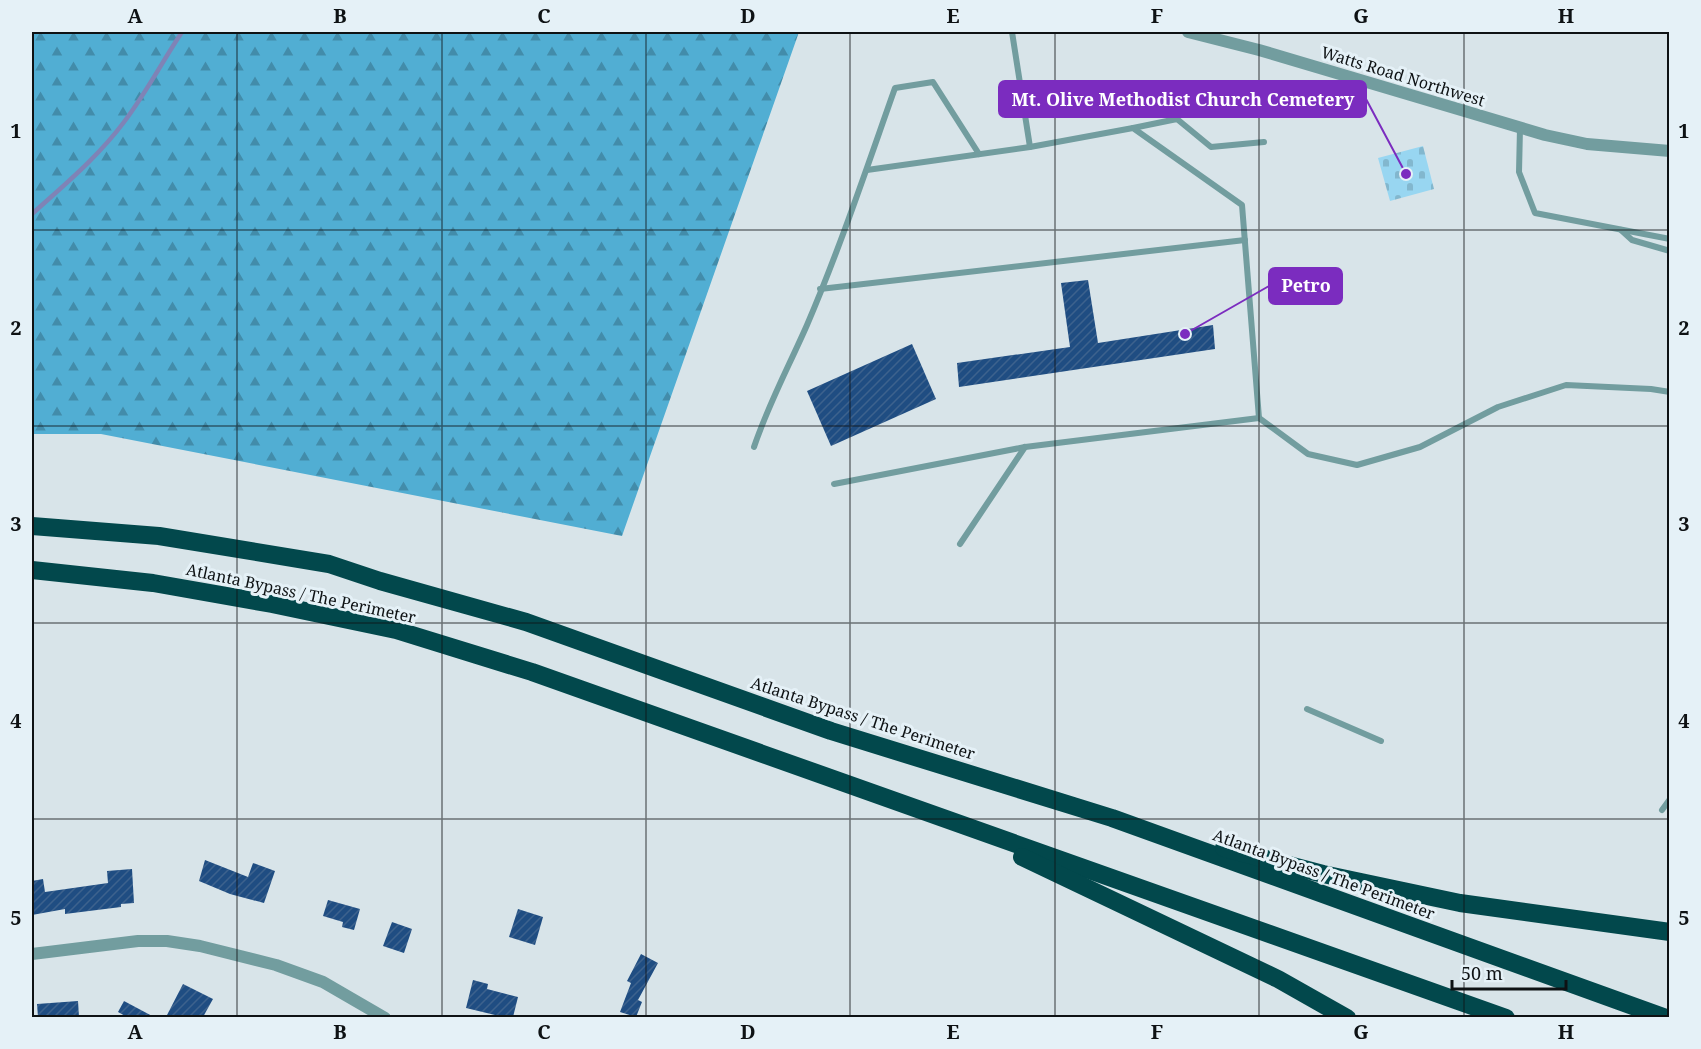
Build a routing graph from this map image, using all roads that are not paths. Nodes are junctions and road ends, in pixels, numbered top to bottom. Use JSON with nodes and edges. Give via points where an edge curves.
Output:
{"nodes":[{"id":1,"x":1012,"y":32,"type":"edge"},
{"id":2,"x":1188,"y":32,"type":"edge"},
{"id":3,"x":1133,"y":128,"type":"junction"},
{"id":4,"x":1520,"y":128,"type":"junction"},
{"id":5,"x":1264,"y":142,"type":"dead end"},
{"id":6,"x":1030,"y":147,"type":"junction"},
{"id":7,"x":1670,"y":151,"type":"edge"},
{"id":8,"x":979,"y":154,"type":"junction"},
{"id":9,"x":867,"y":170,"type":"junction"},
{"id":10,"x":1621,"y":230,"type":"junction"},
{"id":11,"x":1670,"y":237,"type":"edge"},
{"id":12,"x":1245,"y":240,"type":"junction"},
{"id":13,"x":1670,"y":250,"type":"edge"},
{"id":14,"x":820,"y":289,"type":"junction"},
{"id":15,"x":1670,"y":392,"type":"edge"},
{"id":16,"x":1259,"y":418,"type":"junction"},
{"id":17,"x":754,"y":447,"type":"dead end"},
{"id":18,"x":1025,"y":447,"type":"junction"},
{"id":19,"x":834,"y":484,"type":"dead end"},
{"id":20,"x":32,"y":526,"type":"edge"},
{"id":21,"x":960,"y":544,"type":"dead end"},
{"id":22,"x":32,"y":570,"type":"edge"},
{"id":23,"x":1307,"y":709,"type":"dead end"},
{"id":24,"x":1381,"y":741,"type":"dead end"},
{"id":25,"x":1670,"y":799,"type":"edge"},
{"id":26,"x":1662,"y":810,"type":"dead end"},
{"id":27,"x":936,"y":816,"type":"junction"},
{"id":28,"x":1112,"y":818,"type":"junction"},
{"id":29,"x":1670,"y":932,"type":"edge"},
{"id":30,"x":32,"y":954,"type":"edge"},
{"id":31,"x":384,"y":1017,"type":"edge"},
{"id":32,"x":1347,"y":1017,"type":"edge"},
{"id":33,"x":1506,"y":1017,"type":"edge"},
{"id":34,"x":1666,"y":1017,"type":"edge"}],
"edges":[{"from":1,"to":6,"type":"lane"},
{"from":2,"to":4,"type":"street","name":"Watts Road Northwest"},
{"from":3,"to":5,"type":"lane","via":[[1177,119],[1211,147]]},
{"from":3,"to":6,"type":"lane"},
{"from":3,"to":12,"type":"lane","via":[[1242,205]]},
{"from":4,"to":7,"type":"street","name":"Watts Road Northwest","via":[[1587,144]]},
{"from":4,"to":10,"type":"lane","via":[[1519,172],[1536,213]]},
{"from":6,"to":8,"type":"lane"},
{"from":8,"to":9,"type":"lane"},
{"from":8,"to":9,"type":"lane","via":[[933,82],[895,88]]},
{"from":9,"to":14,"type":"lane"},
{"from":10,"to":11,"type":"lane"},
{"from":10,"to":13,"type":"lane","via":[[1632,240]]},
{"from":12,"to":14,"type":"lane"},
{"from":12,"to":16,"type":"lane"},
{"from":14,"to":17,"type":"lane","via":[[765,412]]},
{"from":15,"to":16,"type":"lane","via":[[1566,385],[1498,407],[1420,447],[1357,465],[1308,454]]},
{"from":16,"to":18,"type":"lane"},
{"from":18,"to":19,"type":"lane"},
{"from":18,"to":21,"type":"lane"},
{"from":20,"to":28,"type":"highway","name":"Atlanta Bypass / The Perimeter","via":[[159,536],[329,564],[526,622],[831,731]]},
{"from":22,"to":27,"type":"highway","name":"Atlanta Bypass / The Perimeter","via":[[153,583],[396,630],[532,672]]},
{"from":23,"to":24,"type":"lane"},
{"from":25,"to":26,"type":"lane"},
{"from":27,"to":32,"type":"highway","via":[[1278,979]]},
{"from":27,"to":33,"type":"highway","name":"Atlanta Bypass / The Perimeter"},
{"from":28,"to":29,"type":"highway","via":[[1323,874],[1449,901]]},
{"from":28,"to":34,"type":"highway","name":"Atlanta Bypass / The Perimeter"},
{"from":30,"to":31,"type":"street","via":[[138,941],[200,946],[276,965],[323,982]]}]}
